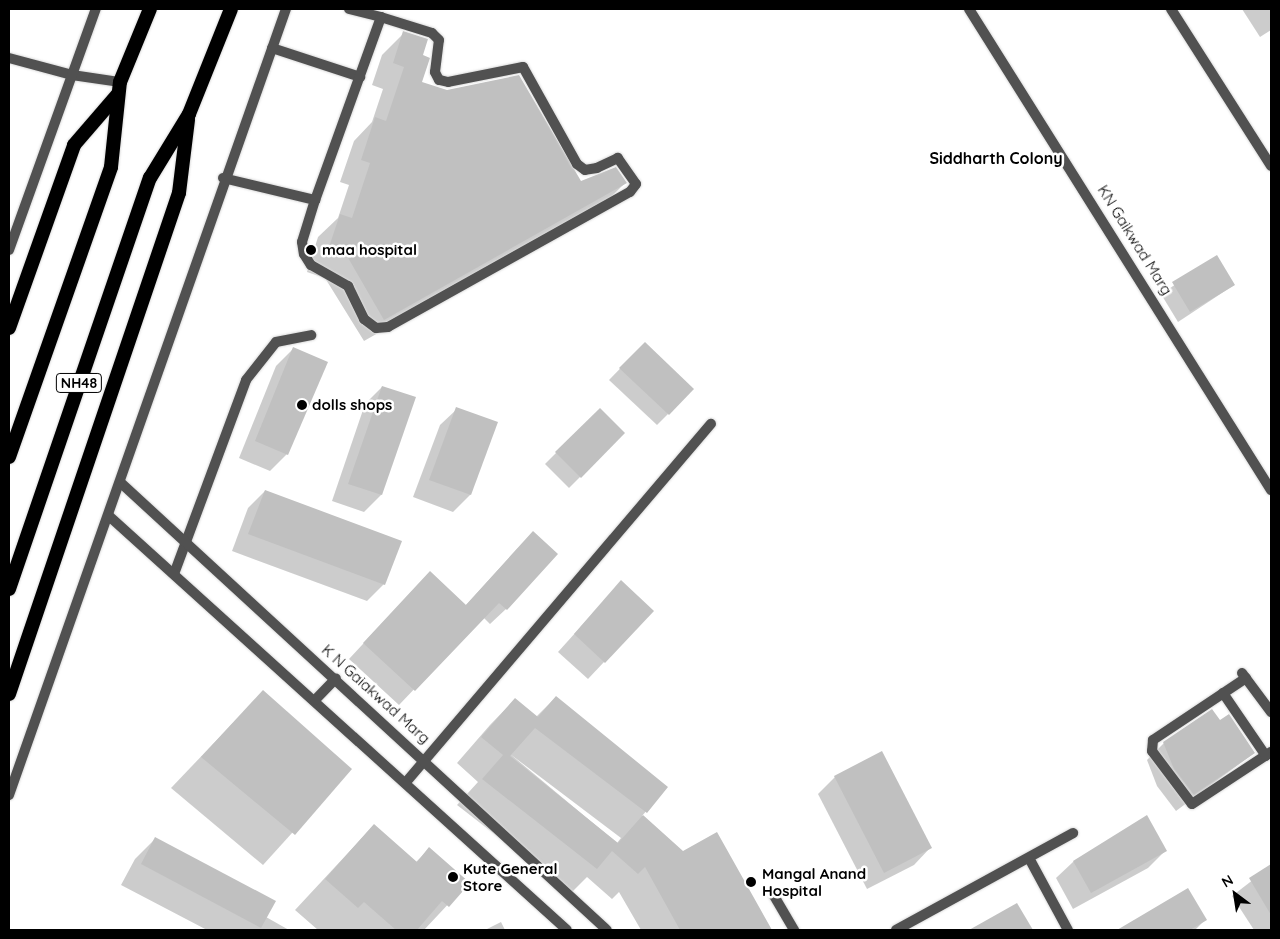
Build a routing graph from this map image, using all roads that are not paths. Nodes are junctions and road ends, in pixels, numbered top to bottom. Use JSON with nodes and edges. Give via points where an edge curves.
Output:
{"nodes":[{"id":1,"x":96,"y":9,"type":"edge"},
{"id":2,"x":150,"y":9,"type":"edge"},
{"id":3,"x":231,"y":9,"type":"edge"},
{"id":4,"x":286,"y":9,"type":"edge"},
{"id":5,"x":349,"y":9,"type":"edge"},
{"id":6,"x":969,"y":9,"type":"edge"},
{"id":7,"x":1171,"y":9,"type":"edge"},
{"id":8,"x":381,"y":17,"type":"junction"},
{"id":9,"x":272,"y":48,"type":"junction"},
{"id":10,"x":9,"y":58,"type":"edge"},
{"id":11,"x":72,"y":76,"type":"junction"},
{"id":12,"x":360,"y":77,"type":"junction"},
{"id":13,"x":119,"y":88,"type":"junction"},
{"id":14,"x":189,"y":114,"type":"junction"},
{"id":15,"x":1271,"y":166,"type":"edge"},
{"id":16,"x":223,"y":178,"type":"junction"},
{"id":17,"x":315,"y":200,"type":"junction"},
{"id":18,"x":9,"y":250,"type":"edge"},
{"id":19,"x":9,"y":328,"type":"edge"},
{"id":20,"x":311,"y":335,"type":"dead end"},
{"id":21,"x":711,"y":424,"type":"dead end"},
{"id":22,"x":9,"y":457,"type":"edge"},
{"id":23,"x":121,"y":483,"type":"junction"},
{"id":24,"x":1271,"y":490,"type":"edge"},
{"id":25,"x":109,"y":516,"type":"junction"},
{"id":26,"x":185,"y":542,"type":"junction"},
{"id":27,"x":174,"y":574,"type":"junction"},
{"id":28,"x":9,"y":588,"type":"edge"},
{"id":29,"x":336,"y":678,"type":"junction"},
{"id":30,"x":1223,"y":693,"type":"junction"},
{"id":31,"x":9,"y":694,"type":"edge"},
{"id":32,"x":315,"y":700,"type":"junction"},
{"id":33,"x":1271,"y":712,"type":"edge"},
{"id":34,"x":1269,"y":754,"type":"edge"},
{"id":35,"x":424,"y":758,"type":"junction"},
{"id":36,"x":407,"y":782,"type":"junction"},
{"id":37,"x":9,"y":794,"type":"edge"},
{"id":38,"x":1073,"y":833,"type":"dead end"},
{"id":39,"x":1029,"y":858,"type":"junction"},
{"id":40,"x":773,"y":894,"type":"dead end"},
{"id":41,"x":567,"y":930,"type":"edge"},
{"id":42,"x":608,"y":930,"type":"edge"},
{"id":43,"x":794,"y":930,"type":"edge"},
{"id":44,"x":896,"y":930,"type":"edge"},
{"id":45,"x":1068,"y":930,"type":"edge"}],
"edges":[{"from":1,"to":11,"type":"street"},
{"from":2,"to":13,"type":"highway","number":"NH48"},
{"from":3,"to":14,"type":"highway","number":"NH48"},
{"from":4,"to":9,"type":"street"},
{"from":5,"to":8,"type":"street"},
{"from":6,"to":24,"type":"street","name":"KN Gaikwad Marg"},
{"from":7,"to":15,"type":"street"},
{"from":8,"to":12,"type":"street"},
{"from":8,"to":17,"type":"street","via":[[432,33],[439,40],[435,72],[439,80],[448,82],[523,67],[577,164],[585,170],[618,158],[636,184],[630,192],[388,327],[376,328],[364,319],[348,286],[312,266],[304,254],[302,242]]},
{"from":9,"to":12,"type":"street"},
{"from":9,"to":16,"type":"street"},
{"from":10,"to":11,"type":"street"},
{"from":11,"to":13,"type":"street"},
{"from":11,"to":18,"type":"street"},
{"from":12,"to":17,"type":"street"},
{"from":13,"to":19,"type":"highway","via":[[74,145]]},
{"from":13,"to":22,"type":"highway","number":"NH48","via":[[111,167]]},
{"from":14,"to":28,"type":"highway","number":"NH48","via":[[150,178]]},
{"from":14,"to":31,"type":"highway","via":[[179,193]]},
{"from":16,"to":17,"type":"street"},
{"from":16,"to":23,"type":"street"},
{"from":20,"to":26,"type":"street","via":[[276,342],[246,380]]},
{"from":21,"to":35,"type":"street"},
{"from":23,"to":25,"type":"street"},
{"from":23,"to":26,"type":"street","name":"K N Gaiakwad Marg"},
{"from":25,"to":27,"type":"street"},
{"from":25,"to":37,"type":"street"},
{"from":26,"to":27,"type":"street"},
{"from":26,"to":29,"type":"street","name":"K N Gaiakwad Marg"},
{"from":27,"to":32,"type":"street"},
{"from":29,"to":32,"type":"street"},
{"from":29,"to":35,"type":"street","name":"K N Gaiakwad Marg"},
{"from":30,"to":33,"type":"street","via":[[1244,675]]},
{"from":30,"to":34,"type":"street"},
{"from":30,"to":34,"type":"street","via":[[1153,740],[1152,751],[1192,804]]},
{"from":32,"to":36,"type":"street"},
{"from":35,"to":36,"type":"street"},
{"from":35,"to":42,"type":"street","name":"K N Gaiakwad Marg"},
{"from":36,"to":41,"type":"street"},
{"from":38,"to":39,"type":"street"},
{"from":39,"to":44,"type":"street"},
{"from":39,"to":45,"type":"street"},
{"from":40,"to":43,"type":"street"}]}
